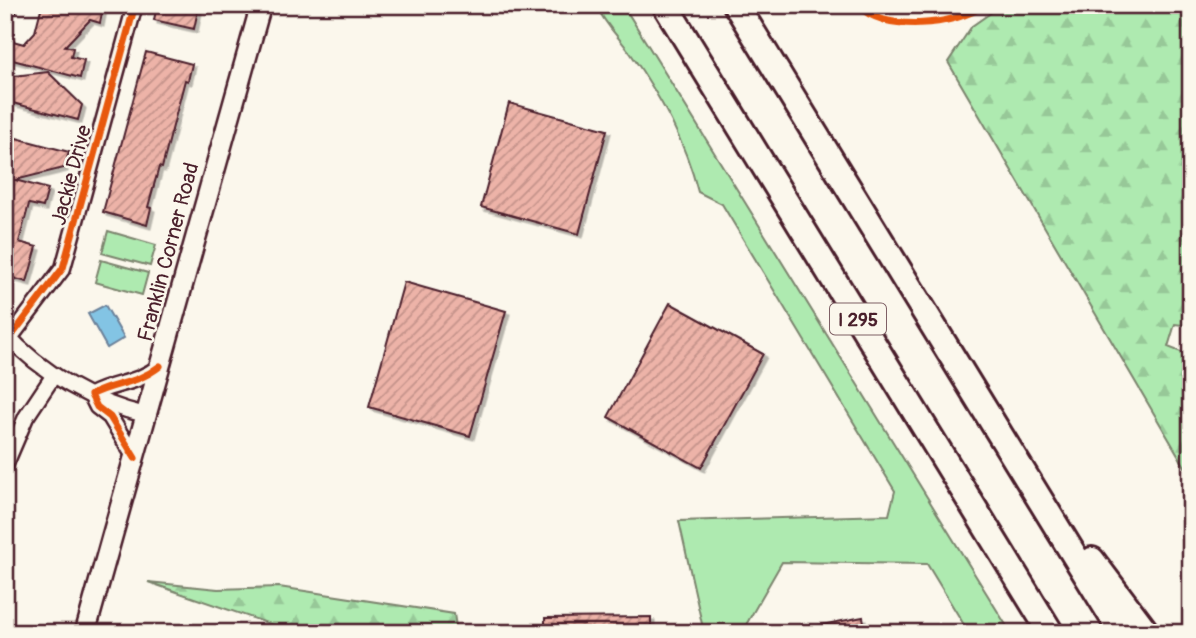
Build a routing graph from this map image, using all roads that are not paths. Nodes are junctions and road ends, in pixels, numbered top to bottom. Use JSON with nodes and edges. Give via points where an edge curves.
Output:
{"nodes":[{"id":1,"x":11,"y":5,"type":"edge"},
{"id":2,"x":135,"y":5,"type":"edge"},
{"id":3,"x":261,"y":5,"type":"edge"},
{"id":4,"x":665,"y":5,"type":"edge"},
{"id":5,"x":736,"y":5,"type":"edge"},
{"id":6,"x":5,"y":12,"type":"edge"},
{"id":7,"x":8,"y":336,"type":"edge"},
{"id":8,"x":160,"y":366,"type":"junction"},
{"id":9,"x":54,"y":375,"type":"junction"},
{"id":10,"x":91,"y":396,"type":"junction"},
{"id":11,"x":146,"y":415,"type":"junction"},
{"id":12,"x":135,"y":458,"type":"junction"},
{"id":13,"x":5,"y":466,"type":"edge"},
{"id":14,"x":1064,"y":539,"type":"junction"},
{"id":15,"x":85,"y":633,"type":"edge"},
{"id":16,"x":1051,"y":633,"type":"edge"},
{"id":17,"x":1122,"y":633,"type":"edge"},
{"id":18,"x":1147,"y":633,"type":"edge"}],
"edges":[{"from":1,"to":6,"type":"street"},
{"from":2,"to":7,"type":"street","name":"Jackie Drive","via":[[64,268]]},
{"from":3,"to":8,"type":"main road","name":"Franklin Corner Road"},
{"from":4,"to":16,"type":"highway","number":"I 295"},
{"from":5,"to":14,"type":"highway","number":"I 295"},
{"from":7,"to":9,"type":"street"},
{"from":8,"to":10,"type":"street","via":[[133,383]]},
{"from":8,"to":11,"type":"main road","name":"Franklin Corner Road"},
{"from":9,"to":10,"type":"street"},
{"from":9,"to":13,"type":"street","via":[[26,417]]},
{"from":10,"to":11,"type":"street"},
{"from":10,"to":12,"type":"street"},
{"from":11,"to":12,"type":"main road","name":"Franklin Corner Road"},
{"from":12,"to":15,"type":"main road","name":"Franklin Corner Road"},
{"from":14,"to":17,"type":"highway","number":"I 295"},
{"from":14,"to":18,"type":"highway","via":[[1097,564]]}]}
